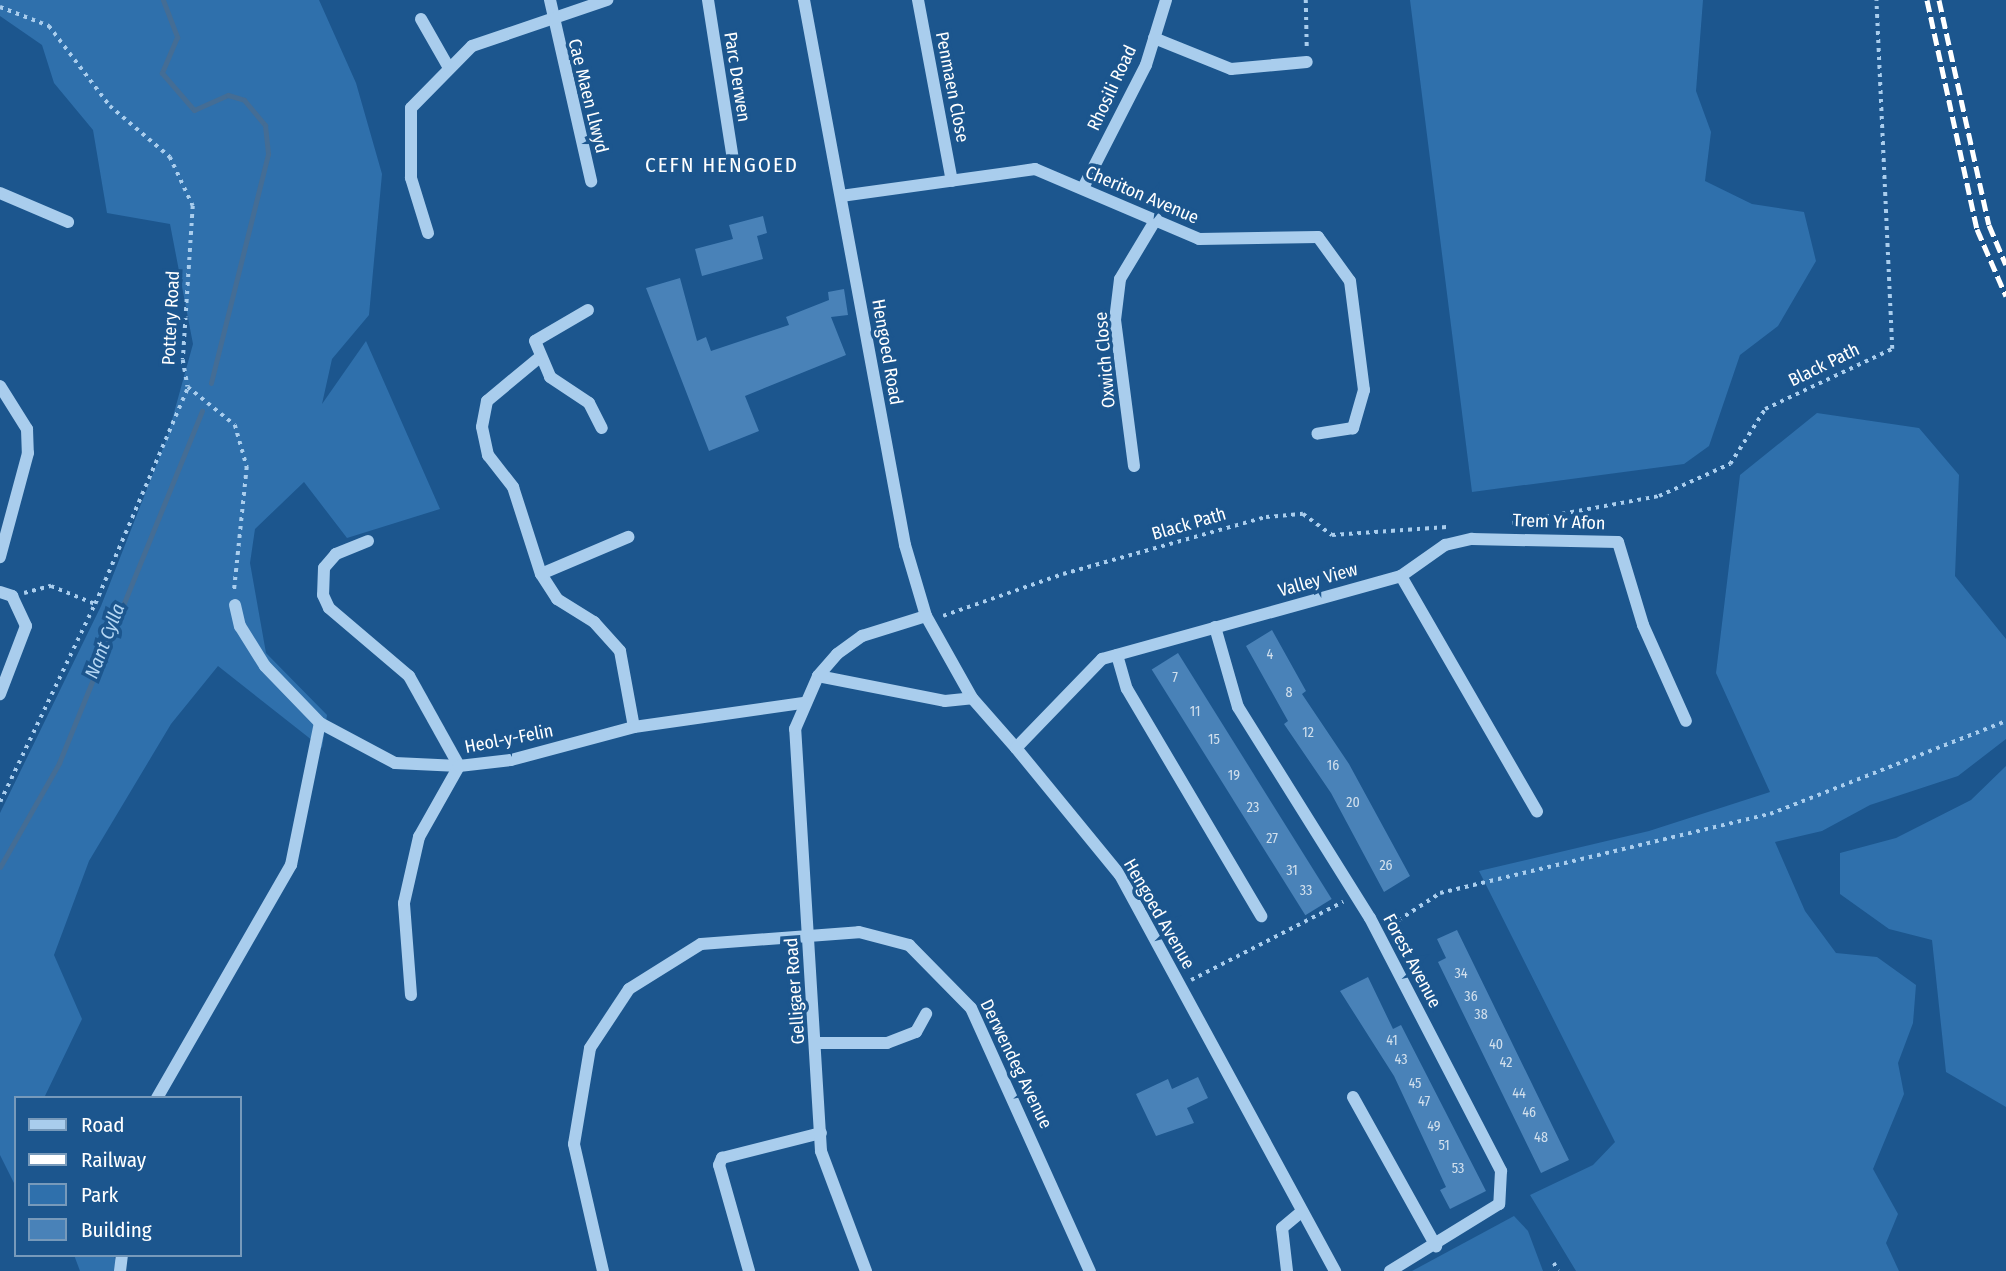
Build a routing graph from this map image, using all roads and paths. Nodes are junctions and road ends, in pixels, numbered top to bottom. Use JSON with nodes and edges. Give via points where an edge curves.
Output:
{"nodes":[{"id":1,"x":550,"y":0,"type":"edge"},
{"id":2,"x":607,"y":0,"type":"edge"},
{"id":3,"x":708,"y":0,"type":"edge"},
{"id":4,"x":804,"y":0,"type":"edge"},
{"id":5,"x":918,"y":0,"type":"edge"},
{"id":6,"x":1166,"y":0,"type":"edge"},
{"id":7,"x":1306,"y":0,"type":"edge"},
{"id":8,"x":1876,"y":0,"type":"edge"},
{"id":9,"x":0,"y":7,"type":"edge"},
{"id":10,"x":421,"y":19,"type":"dead end"},
{"id":11,"x":551,"y":19,"type":"junction"},
{"id":12,"x":1154,"y":38,"type":"junction"},
{"id":13,"x":1307,"y":62,"type":"joint"},
{"id":14,"x":449,"y":68,"type":"junction"},
{"id":15,"x":733,"y":159,"type":"dead end"},
{"id":16,"x":591,"y":181,"type":"dead end"},
{"id":17,"x":952,"y":181,"type":"junction"},
{"id":18,"x":1083,"y":188,"type":"junction"},
{"id":19,"x":0,"y":193,"type":"edge"},
{"id":20,"x":841,"y":196,"type":"junction"},
{"id":21,"x":1156,"y":219,"type":"junction"},
{"id":22,"x":68,"y":222,"type":"dead end"},
{"id":23,"x":428,"y":233,"type":"dead end"},
{"id":24,"x":588,"y":310,"type":"dead end"},
{"id":25,"x":540,"y":357,"type":"junction"},
{"id":26,"x":0,"y":386,"type":"edge"},
{"id":27,"x":188,"y":387,"type":"junction"},
{"id":28,"x":602,"y":428,"type":"dead end"},
{"id":29,"x":1317,"y":434,"type":"dead end"},
{"id":30,"x":1134,"y":466,"type":"dead end"},
{"id":31,"x":1507,"y":524,"type":"dead end"},
{"id":32,"x":628,"y":537,"type":"dead end"},
{"id":33,"x":368,"y":541,"type":"dead end"},
{"id":34,"x":1434,"y":552,"type":"junction"},
{"id":35,"x":0,"y":557,"type":"edge"},
{"id":36,"x":541,"y":573,"type":"junction"},
{"id":37,"x":1401,"y":576,"type":"junction"},
{"id":38,"x":6,"y":594,"type":"edge"},
{"id":39,"x":95,"y":604,"type":"junction"},
{"id":40,"x":235,"y":605,"type":"joint"},
{"id":41,"x":927,"y":618,"type":"junction"},
{"id":42,"x":1216,"y":627,"type":"junction"},
{"id":43,"x":1117,"y":655,"type":"junction"},
{"id":44,"x":818,"y":676,"type":"junction"},
{"id":45,"x":0,"y":694,"type":"edge"},
{"id":46,"x":972,"y":698,"type":"junction"},
{"id":47,"x":803,"y":703,"type":"junction"},
{"id":48,"x":1686,"y":721,"type":"dead end"},
{"id":49,"x":2006,"y":722,"type":"edge"},
{"id":50,"x":320,"y":723,"type":"junction"},
{"id":51,"x":634,"y":727,"type":"junction"},
{"id":52,"x":1016,"y":748,"type":"junction"},
{"id":53,"x":459,"y":766,"type":"junction"},
{"id":54,"x":0,"y":802,"type":"edge"},
{"id":55,"x":1537,"y":812,"type":"dead end"},
{"id":56,"x":1355,"y":895,"type":"junction"},
{"id":57,"x":1261,"y":916,"type":"dead end"},
{"id":58,"x":809,"y":933,"type":"junction"},
{"id":59,"x":1378,"y":934,"type":"junction"},
{"id":60,"x":1180,"y":986,"type":"junction"},
{"id":61,"x":411,"y":995,"type":"dead end"},
{"id":62,"x":926,"y":1014,"type":"dead end"},
{"id":63,"x":816,"y":1042,"type":"junction"},
{"id":64,"x":158,"y":1096,"type":"edge"},
{"id":65,"x":1353,"y":1097,"type":"dead end"},
{"id":66,"x":821,"y":1133,"type":"junction"},
{"id":67,"x":1302,"y":1211,"type":"junction"},
{"id":68,"x":1436,"y":1246,"type":"junction"},
{"id":69,"x":1554,"y":1263,"type":"dead end"},
{"id":70,"x":603,"y":1271,"type":"edge"},
{"id":71,"x":750,"y":1271,"type":"edge"},
{"id":72,"x":866,"y":1271,"type":"edge"},
{"id":73,"x":1090,"y":1271,"type":"edge"},
{"id":74,"x":1287,"y":1271,"type":"edge"},
{"id":75,"x":1335,"y":1271,"type":"edge"},
{"id":76,"x":1390,"y":1271,"type":"edge"},
{"id":77,"x":1558,"y":1271,"type":"edge"}],
"edges":[{"from":1,"to":11,"type":"street","name":"Cae Maen Llwyd"},
{"from":2,"to":11,"type":"street"},
{"from":3,"to":15,"type":"street","name":"Parc Derwen"},
{"from":4,"to":20,"type":"street","name":"Hengoed Road"},
{"from":5,"to":17,"type":"street","name":"Penmaen Close"},
{"from":6,"to":12,"type":"street","name":"Rhosili Road"},
{"from":7,"to":13,"type":"path"},
{"from":8,"to":31,"type":"path","name":"Black Path","via":[[1892,349],[1765,409],[1730,464],[1659,496]]},
{"from":9,"to":27,"type":"path","name":"Pottery Road","via":[[49,26],[110,106],[170,157],[194,205],[183,360]]},
{"from":10,"to":14,"type":"street"},
{"from":11,"to":14,"type":"street","via":[[472,46]]},
{"from":11,"to":16,"type":"street","name":"Cae Maen Llwyd"},
{"from":12,"to":13,"type":"street","via":[[1231,69]]},
{"from":12,"to":18,"type":"street","name":"Rhosili Road"},
{"from":14,"to":23,"type":"street","via":[[411,107],[411,178]]},
{"from":17,"to":18,"type":"street","name":"Cheriton Avenue","via":[[1035,169]]},
{"from":17,"to":20,"type":"street","name":"Cheriton Avenue"},
{"from":18,"to":21,"type":"street","name":"Cheriton Avenue"},
{"from":19,"to":22,"type":"street"},
{"from":20,"to":41,"type":"street","name":"Hengoed Road","via":[[905,545]]},
{"from":21,"to":29,"type":"street","name":"Cheriton Avenue","via":[[1199,239],[1318,237],[1350,281],[1364,390],[1353,428]]},
{"from":21,"to":30,"type":"street","name":"Oxwich Close","via":[[1120,279],[1115,320]]},
{"from":24,"to":25,"type":"street","via":[[534,341]]},
{"from":25,"to":28,"type":"street","via":[[550,377],[589,403]]},
{"from":25,"to":36,"type":"street","via":[[487,401],[482,427],[488,455],[525,514]]},
{"from":26,"to":35,"type":"street","via":[[27,429],[28,453]]},
{"from":27,"to":39,"type":"path"},
{"from":27,"to":40,"type":"path","name":"Pottery Road","via":[[235,425],[247,467]]},
{"from":32,"to":36,"type":"street"},
{"from":33,"to":53,"type":"street","via":[[336,554],[324,568],[323,595],[329,608],[409,676]]},
{"from":34,"to":37,"type":"street","name":"Trem Yr Afon"},
{"from":34,"to":41,"type":"path","name":"Black Path","via":[[1436,538],[1460,528],[1400,526],[1332,535],[1303,514],[1266,517]]},
{"from":34,"to":48,"type":"street","name":"Trem Yr Afon","via":[[1499,537],[1618,542],[1643,625]]},
{"from":36,"to":51,"type":"street","via":[[557,598],[594,622],[620,652]]},
{"from":37,"to":42,"type":"street","name":"Valley View"},
{"from":37,"to":55,"type":"street"},
{"from":38,"to":39,"type":"path","via":[[51,586]]},
{"from":38,"to":45,"type":"street","via":[[26,626]]},
{"from":39,"to":54,"type":"path"},
{"from":40,"to":50,"type":"street","via":[[240,626],[265,666]]},
{"from":41,"to":44,"type":"street","name":"Gelligaer Road","via":[[862,636]]},
{"from":41,"to":46,"type":"street","name":"Hengoed Road"},
{"from":42,"to":43,"type":"street","name":"Valley View"},
{"from":42,"to":56,"type":"street","name":"Forest Avenue","via":[[1238,707]]},
{"from":43,"to":52,"type":"street","name":"Valley View","via":[[1102,659]]},
{"from":43,"to":57,"type":"street","via":[[1127,689]]},
{"from":44,"to":46,"type":"street","via":[[945,701]]},
{"from":44,"to":47,"type":"street","name":"Gelligaer Road"},
{"from":46,"to":52,"type":"street","name":"Hengoed Avenue"},
{"from":47,"to":51,"type":"street","name":"Heol-y-Felin"},
{"from":47,"to":58,"type":"street","name":"Gelligaer Road","via":[[794,755]]},
{"from":49,"to":59,"type":"path","via":[[1770,814],[1440,893]]},
{"from":50,"to":53,"type":"street","via":[[395,763]]},
{"from":50,"to":64,"type":"street","via":[[291,865]]},
{"from":51,"to":53,"type":"street","name":"Heol-y-Felin","via":[[511,760]]},
{"from":52,"to":60,"type":"street","name":"Hengoed Avenue","via":[[1120,875]]},
{"from":53,"to":61,"type":"street","name":"Heol-y-Felin","via":[[419,836],[404,903]]},
{"from":56,"to":59,"type":"street","name":"Forest Avenue"},
{"from":56,"to":60,"type":"path"},
{"from":58,"to":63,"type":"street","name":"Gelligaer Road"},
{"from":58,"to":70,"type":"street","name":"Derwendeg Avenue","via":[[701,944],[629,989],[590,1048],[574,1144]]},
{"from":58,"to":73,"type":"street","name":"Derwendeg Avenue","via":[[888,935],[909,944],[950,980],[971,1008]]},
{"from":59,"to":68,"type":"street","name":"Forest Avenue","via":[[1504,1185],[1499,1204]]},
{"from":60,"to":67,"type":"street","name":"Hengoed Avenue"},
{"from":62,"to":63,"type":"street","via":[[915,1032],[887,1043]]},
{"from":63,"to":66,"type":"street","name":"Gelligaer Road"},
{"from":65,"to":68,"type":"street"},
{"from":66,"to":71,"type":"street","via":[[722,1158]]},
{"from":66,"to":72,"type":"street","name":"Gelligaer Road","via":[[821,1151]]},
{"from":67,"to":74,"type":"street","via":[[1282,1228]]},
{"from":67,"to":75,"type":"street","name":"Hengoed Avenue"},
{"from":68,"to":76,"type":"street","name":"Forest Avenue"},
{"from":69,"to":77,"type":"path"}]}
